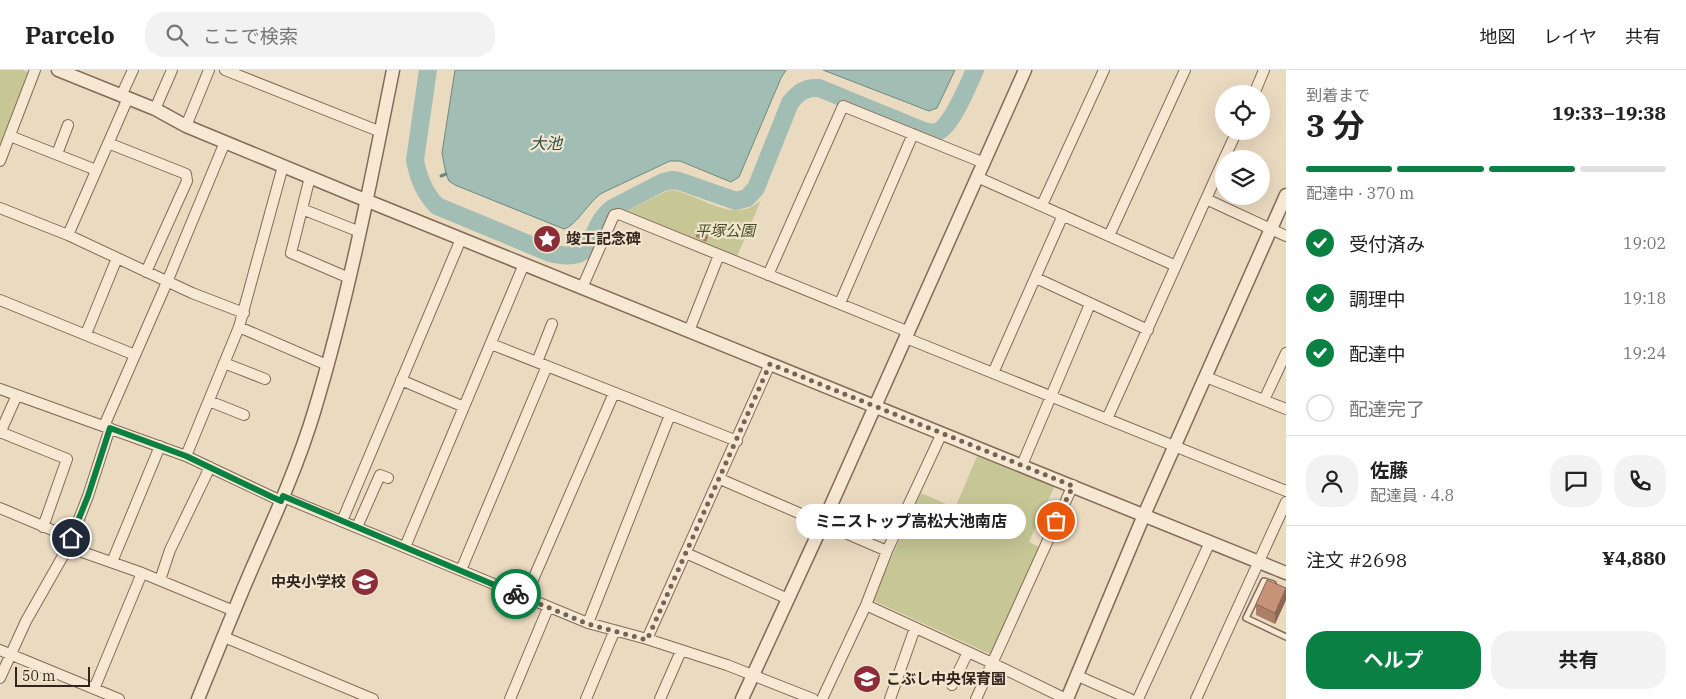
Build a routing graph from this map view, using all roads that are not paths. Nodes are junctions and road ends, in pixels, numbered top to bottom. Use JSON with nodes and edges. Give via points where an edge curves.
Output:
{"nodes":[{"id":1,"x":35,"y":70,"type":"edge"},
{"id":2,"x":58,"y":70,"type":"edge"},
{"id":3,"x":132,"y":70,"type":"edge"},
{"id":4,"x":172,"y":70,"type":"edge"},
{"id":5,"x":209,"y":70,"type":"edge"},
{"id":6,"x":225,"y":70,"type":"edge"},
{"id":7,"x":393,"y":70,"type":"edge"},
{"id":8,"x":1025,"y":70,"type":"edge"},
{"id":9,"x":1104,"y":70,"type":"edge"},
{"id":10,"x":1185,"y":70,"type":"edge"},
{"id":11,"x":1264,"y":70,"type":"edge"},
{"id":12,"x":79,"y":74,"type":"edge"},
{"id":13,"x":1258,"y":85,"type":"edge"},
{"id":14,"x":124,"y":97,"type":"junction"},
{"id":15,"x":155,"y":109,"type":"junction"},
{"id":16,"x":68,"y":125,"type":"dead end"},
{"id":17,"x":186,"y":126,"type":"junction"},
{"id":18,"x":381,"y":132,"type":"junction"},
{"id":19,"x":913,"y":134,"type":"junction"},
{"id":20,"x":10,"y":136,"type":"junction"},
{"id":21,"x":225,"y":142,"type":"junction"},
{"id":22,"x":108,"y":143,"type":"junction"},
{"id":23,"x":57,"y":154,"type":"junction"},
{"id":24,"x":0,"y":161,"type":"edge"},
{"id":25,"x":984,"y":163,"type":"junction"},
{"id":26,"x":283,"y":166,"type":"junction"},
{"id":27,"x":96,"y":170,"type":"junction"},
{"id":28,"x":310,"y":177,"type":"junction"},
{"id":29,"x":977,"y":177,"type":"junction"},
{"id":30,"x":1215,"y":179,"type":"edge"},
{"id":31,"x":1286,"y":194,"type":"edge"},
{"id":32,"x":1206,"y":199,"type":"junction"},
{"id":33,"x":368,"y":201,"type":"junction"},
{"id":34,"x":1042,"y":205,"type":"junction"},
{"id":35,"x":0,"y":208,"type":"edge"},
{"id":36,"x":302,"y":209,"type":"junction"},
{"id":37,"x":1063,"y":215,"type":"junction"},
{"id":38,"x":1270,"y":228,"type":"junction"},
{"id":39,"x":360,"y":232,"type":"junction"},
{"id":40,"x":68,"y":236,"type":"junction"},
{"id":41,"x":1109,"y":236,"type":"junction"},
{"id":42,"x":1286,"y":236,"type":"edge"},
{"id":43,"x":461,"y":239,"type":"junction"},
{"id":44,"x":719,"y":254,"type":"junction"},
{"id":45,"x":117,"y":258,"type":"junction"},
{"id":46,"x":524,"y":264,"type":"junction"},
{"id":47,"x":1176,"y":266,"type":"junction"},
{"id":48,"x":146,"y":272,"type":"junction"},
{"id":49,"x":768,"y":275,"type":"junction"},
{"id":50,"x":349,"y":278,"type":"junction"},
{"id":51,"x":1036,"y":278,"type":"junction"},
{"id":52,"x":167,"y":282,"type":"junction"},
{"id":53,"x":582,"y":288,"type":"junction"},
{"id":54,"x":0,"y":300,"type":"edge"},
{"id":55,"x":840,"y":303,"type":"junction"},
{"id":56,"x":1090,"y":304,"type":"junction"},
{"id":57,"x":244,"y":313,"type":"junction"},
{"id":58,"x":552,"y":324,"type":"dead end"},
{"id":59,"x":239,"y":326,"type":"junction"},
{"id":60,"x":1148,"y":330,"type":"junction"},
{"id":61,"x":689,"y":331,"type":"junction"},
{"id":62,"x":86,"y":334,"type":"junction"},
{"id":63,"x":908,"y":335,"type":"junction"},
{"id":64,"x":491,"y":344,"type":"junction"},
{"id":65,"x":1286,"y":353,"type":"edge"},
{"id":66,"x":135,"y":355,"type":"junction"},
{"id":67,"x":537,"y":362,"type":"junction"},
{"id":68,"x":224,"y":363,"type":"junction"},
{"id":69,"x":770,"y":364,"type":"junction"},
{"id":70,"x":328,"y":365,"type":"junction"},
{"id":71,"x":547,"y":366,"type":"junction"},
{"id":72,"x":993,"y":373,"type":"junction"},
{"id":73,"x":1206,"y":377,"type":"junction"},
{"id":74,"x":265,"y":379,"type":"dead end"},
{"id":75,"x":401,"y":380,"type":"junction"},
{"id":76,"x":0,"y":389,"type":"edge"},
{"id":77,"x":614,"y":393,"type":"junction"},
{"id":78,"x":17,"y":395,"type":"junction"},
{"id":79,"x":1052,"y":396,"type":"junction"},
{"id":80,"x":1264,"y":400,"type":"junction"},
{"id":81,"x":209,"y":401,"type":"junction"},
{"id":82,"x":876,"y":406,"type":"junction"},
{"id":83,"x":464,"y":407,"type":"junction"},
{"id":84,"x":1286,"y":409,"type":"edge"},
{"id":85,"x":244,"y":415,"type":"dead end"},
{"id":86,"x":670,"y":415,"type":"junction"},
{"id":87,"x":1107,"y":419,"type":"junction"},
{"id":88,"x":107,"y":427,"type":"junction"},
{"id":89,"x":0,"y":433,"type":"edge"},
{"id":90,"x":942,"y":433,"type":"junction"},
{"id":91,"x":737,"y":441,"type":"junction"},
{"id":92,"x":160,"y":446,"type":"junction"},
{"id":93,"x":1174,"y":446,"type":"junction"},
{"id":94,"x":186,"y":456,"type":"junction"},
{"id":95,"x":1022,"y":465,"type":"junction"},
{"id":96,"x":210,"y":467,"type":"junction"},
{"id":97,"x":388,"y":478,"type":"dead end"},
{"id":98,"x":720,"y":479,"type":"junction"},
{"id":99,"x":1073,"y":486,"type":"junction"},
{"id":100,"x":1286,"y":491,"type":"edge"},
{"id":101,"x":282,"y":499,"type":"junction"},
{"id":102,"x":1286,"y":502,"type":"edge"},
{"id":103,"x":0,"y":508,"type":"edge"},
{"id":104,"x":1144,"y":515,"type":"junction"},
{"id":105,"x":342,"y":521,"type":"junction"},
{"id":106,"x":824,"y":523,"type":"junction"},
{"id":107,"x":42,"y":527,"type":"junction"},
{"id":108,"x":357,"y":527,"type":"junction"},
{"id":109,"x":69,"y":542,"type":"junction"},
{"id":110,"x":1210,"y":542,"type":"junction"},
{"id":111,"x":406,"y":547,"type":"junction"},
{"id":112,"x":887,"y":551,"type":"junction"},
{"id":113,"x":686,"y":553,"type":"junction"},
{"id":114,"x":112,"y":562,"type":"junction"},
{"id":115,"x":1260,"y":562,"type":"junction"},
{"id":116,"x":461,"y":570,"type":"junction"},
{"id":117,"x":142,"y":573,"type":"junction"},
{"id":118,"x":1286,"y":573,"type":"edge"},
{"id":119,"x":160,"y":580,"type":"junction"},
{"id":120,"x":1279,"y":587,"type":"edge"},
{"id":121,"x":525,"y":598,"type":"junction"},
{"id":122,"x":788,"y":600,"type":"junction"},
{"id":123,"x":866,"y":606,"type":"junction"},
{"id":124,"x":548,"y":608,"type":"junction"},
{"id":125,"x":234,"y":612,"type":"junction"},
{"id":126,"x":588,"y":624,"type":"junction"},
{"id":127,"x":915,"y":628,"type":"junction"},
{"id":128,"x":614,"y":632,"type":"junction"},
{"id":129,"x":1286,"y":637,"type":"edge"},
{"id":130,"x":224,"y":638,"type":"junction"},
{"id":131,"x":647,"y":640,"type":"junction"},
{"id":132,"x":0,"y":650,"type":"edge"},
{"id":133,"x":681,"y":651,"type":"junction"},
{"id":134,"x":968,"y":652,"type":"junction"},
{"id":135,"x":11,"y":655,"type":"junction"},
{"id":136,"x":992,"y":663,"type":"junction"},
{"id":137,"x":753,"y":675,"type":"junction"},
{"id":138,"x":1078,"y":676,"type":"junction"},
{"id":139,"x":0,"y":678,"type":"edge"},
{"id":140,"x":952,"y":685,"type":"dead end"},
{"id":141,"x":94,"y":688,"type":"junction"},
{"id":142,"x":119,"y":699,"type":"edge"},
{"id":143,"x":198,"y":699,"type":"edge"},
{"id":144,"x":373,"y":699,"type":"edge"},
{"id":145,"x":510,"y":699,"type":"edge"},
{"id":146,"x":586,"y":699,"type":"edge"},
{"id":147,"x":660,"y":699,"type":"edge"},
{"id":148,"x":742,"y":699,"type":"edge"},
{"id":149,"x":813,"y":699,"type":"edge"},
{"id":150,"x":822,"y":699,"type":"edge"},
{"id":151,"x":890,"y":699,"type":"edge"},
{"id":152,"x":976,"y":699,"type":"edge"},
{"id":153,"x":1067,"y":699,"type":"edge"},
{"id":154,"x":1130,"y":699,"type":"edge"},
{"id":155,"x":1138,"y":699,"type":"edge"},
{"id":156,"x":1196,"y":699,"type":"edge"}],
"edges":[{"from":1,"to":20,"type":"street"},
{"from":2,"to":12,"type":"street"},
{"from":3,"to":14,"type":"street"},
{"from":4,"to":15,"type":"street"},
{"from":5,"to":17,"type":"street"},
{"from":6,"to":18,"type":"street"},
{"from":7,"to":18,"type":"street"},
{"from":8,"to":25,"type":"street"},
{"from":9,"to":34,"type":"street"},
{"from":10,"to":41,"type":"street"},
{"from":11,"to":13,"type":"street"},
{"from":12,"to":14,"type":"street"},
{"from":14,"to":15,"type":"street"},
{"from":14,"to":22,"type":"street"},
{"from":15,"to":17,"type":"street"},
{"from":16,"to":23,"type":"street"},
{"from":17,"to":21,"type":"street"},
{"from":18,"to":33,"type":"street"},
{"from":19,"to":25,"type":"street"},
{"from":19,"to":49,"type":"street","via":[[843,106]]},
{"from":19,"to":55,"type":"street"},
{"from":20,"to":23,"type":"street"},
{"from":20,"to":24,"type":"street"},
{"from":21,"to":26,"type":"street"},
{"from":21,"to":52,"type":"street"},
{"from":22,"to":27,"type":"street"},
{"from":22,"to":48,"type":"street","via":[[186,174],[187,181]]},
{"from":23,"to":27,"type":"street"},
{"from":25,"to":29,"type":"street"},
{"from":26,"to":28,"type":"street"},
{"from":26,"to":57,"type":"street"},
{"from":27,"to":40,"type":"street"},
{"from":28,"to":33,"type":"street"},
{"from":28,"to":36,"type":"street"},
{"from":29,"to":34,"type":"street"},
{"from":29,"to":63,"type":"street"},
{"from":30,"to":32,"type":"street"},
{"from":31,"to":38,"type":"street"},
{"from":32,"to":38,"type":"street"},
{"from":32,"to":47,"type":"street"},
{"from":33,"to":39,"type":"street"},
{"from":33,"to":43,"type":"street"},
{"from":34,"to":37,"type":"street"},
{"from":35,"to":40,"type":"street"},
{"from":36,"to":39,"type":"street"},
{"from":36,"to":50,"type":"street","via":[[291,253]]},
{"from":37,"to":41,"type":"street"},
{"from":37,"to":51,"type":"street"},
{"from":38,"to":42,"type":"street"},
{"from":38,"to":73,"type":"street"},
{"from":39,"to":50,"type":"street"},
{"from":40,"to":45,"type":"street"},
{"from":41,"to":47,"type":"street"},
{"from":43,"to":46,"type":"street"},
{"from":43,"to":75,"type":"street"},
{"from":44,"to":49,"type":"street"},
{"from":44,"to":53,"type":"street","via":[[619,214],[614,215]]},
{"from":44,"to":61,"type":"street"},
{"from":45,"to":48,"type":"street"},
{"from":45,"to":62,"type":"street"},
{"from":46,"to":53,"type":"street"},
{"from":46,"to":64,"type":"street"},
{"from":47,"to":60,"type":"street"},
{"from":48,"to":52,"type":"street"},
{"from":49,"to":55,"type":"street"},
{"from":50,"to":70,"type":"street"},
{"from":51,"to":56,"type":"street"},
{"from":51,"to":72,"type":"street"},
{"from":52,"to":57,"type":"street"},
{"from":52,"to":66,"type":"street"},
{"from":53,"to":61,"type":"street"},
{"from":54,"to":62,"type":"street"},
{"from":55,"to":63,"type":"street"},
{"from":56,"to":60,"type":"street"},
{"from":56,"to":79,"type":"street"},
{"from":57,"to":59,"type":"street"},
{"from":58,"to":67,"type":"street"},
{"from":59,"to":68,"type":"street"},
{"from":59,"to":70,"type":"street"},
{"from":60,"to":87,"type":"street"},
{"from":61,"to":69,"type":"street"},
{"from":62,"to":66,"type":"street"},
{"from":63,"to":72,"type":"street"},
{"from":63,"to":82,"type":"street"},
{"from":64,"to":67,"type":"street"},
{"from":64,"to":83,"type":"street"},
{"from":65,"to":80,"type":"street"},
{"from":66,"to":88,"type":"street"},
{"from":67,"to":71,"type":"street"},
{"from":68,"to":74,"type":"street"},
{"from":68,"to":81,"type":"street"},
{"from":69,"to":82,"type":"street"},
{"from":69,"to":91,"type":"street"},
{"from":70,"to":101,"type":"street","via":[[314,414]]},
{"from":71,"to":77,"type":"street"},
{"from":71,"to":116,"type":"street"},
{"from":72,"to":79,"type":"street"},
{"from":73,"to":80,"type":"street"},
{"from":73,"to":93,"type":"street"},
{"from":75,"to":83,"type":"street"},
{"from":75,"to":105,"type":"street"},
{"from":76,"to":78,"type":"street"},
{"from":77,"to":86,"type":"street"},
{"from":77,"to":121,"type":"street"},
{"from":78,"to":88,"type":"street"},
{"from":78,"to":89,"type":"street"},
{"from":79,"to":87,"type":"street"},
{"from":79,"to":95,"type":"street"},
{"from":80,"to":84,"type":"street"},
{"from":81,"to":85,"type":"street"},
{"from":81,"to":94,"type":"street"},
{"from":82,"to":90,"type":"street"},
{"from":82,"to":106,"type":"street"},
{"from":83,"to":111,"type":"street"},
{"from":86,"to":91,"type":"street"},
{"from":86,"to":126,"type":"street"},
{"from":87,"to":93,"type":"street"},
{"from":88,"to":92,"type":"street"},
{"from":88,"to":109,"type":"street","via":[[88,496]]},
{"from":89,"to":107,"type":"street","via":[[67,459]]},
{"from":90,"to":95,"type":"street"},
{"from":90,"to":112,"type":"street"},
{"from":91,"to":98,"type":"street"},
{"from":92,"to":94,"type":"street"},
{"from":92,"to":114,"type":"street"},
{"from":93,"to":100,"type":"street"},
{"from":93,"to":104,"type":"street"},
{"from":94,"to":96,"type":"street"},
{"from":95,"to":99,"type":"street"},
{"from":96,"to":101,"type":"street"},
{"from":96,"to":119,"type":"street","via":[[170,550]]},
{"from":97,"to":108,"type":"street","via":[[380,475]]},
{"from":98,"to":106,"type":"street"},
{"from":98,"to":113,"type":"street"},
{"from":99,"to":104,"type":"street"},
{"from":99,"to":136,"type":"street"},
{"from":101,"to":105,"type":"street"},
{"from":101,"to":125,"type":"street"},
{"from":102,"to":115,"type":"street"},
{"from":103,"to":107,"type":"street"},
{"from":104,"to":110,"type":"street"},
{"from":104,"to":138,"type":"street"},
{"from":105,"to":108,"type":"street"},
{"from":106,"to":112,"type":"street"},
{"from":106,"to":122,"type":"street"},
{"from":107,"to":109,"type":"street"},
{"from":108,"to":111,"type":"street"},
{"from":109,"to":114,"type":"street"},
{"from":109,"to":135,"type":"street"},
{"from":110,"to":115,"type":"street"},
{"from":110,"to":155,"type":"street"},
{"from":111,"to":116,"type":"street"},
{"from":112,"to":123,"type":"street"},
{"from":113,"to":122,"type":"street"},
{"from":113,"to":131,"type":"street"},
{"from":114,"to":117,"type":"street"},
{"from":115,"to":118,"type":"street"},
{"from":115,"to":156,"type":"street"},
{"from":116,"to":121,"type":"street"},
{"from":117,"to":119,"type":"street"},
{"from":117,"to":141,"type":"street"},
{"from":119,"to":125,"type":"street"},
{"from":120,"to":129,"type":"lane","via":[[1264,581],[1246,618]]},
{"from":121,"to":124,"type":"street"},
{"from":122,"to":137,"type":"street"},
{"from":123,"to":127,"type":"street"},
{"from":123,"to":150,"type":"street"},
{"from":124,"to":126,"type":"street"},
{"from":124,"to":145,"type":"street"},
{"from":125,"to":130,"type":"street"},
{"from":126,"to":128,"type":"street"},
{"from":127,"to":134,"type":"street"},
{"from":127,"to":151,"type":"street"},
{"from":128,"to":131,"type":"street"},
{"from":128,"to":146,"type":"street"},
{"from":130,"to":143,"type":"street"},
{"from":130,"to":144,"type":"street"},
{"from":131,"to":133,"type":"street"},
{"from":132,"to":135,"type":"street"},
{"from":133,"to":137,"type":"street"},
{"from":133,"to":147,"type":"street"},
{"from":134,"to":136,"type":"street"},
{"from":134,"to":140,"type":"street"},
{"from":135,"to":139,"type":"street"},
{"from":135,"to":141,"type":"street"},
{"from":136,"to":152,"type":"street"},
{"from":136,"to":153,"type":"street"},
{"from":137,"to":148,"type":"street"},
{"from":137,"to":149,"type":"street"},
{"from":138,"to":153,"type":"street"},
{"from":138,"to":154,"type":"street"},
{"from":141,"to":142,"type":"street"}]}
